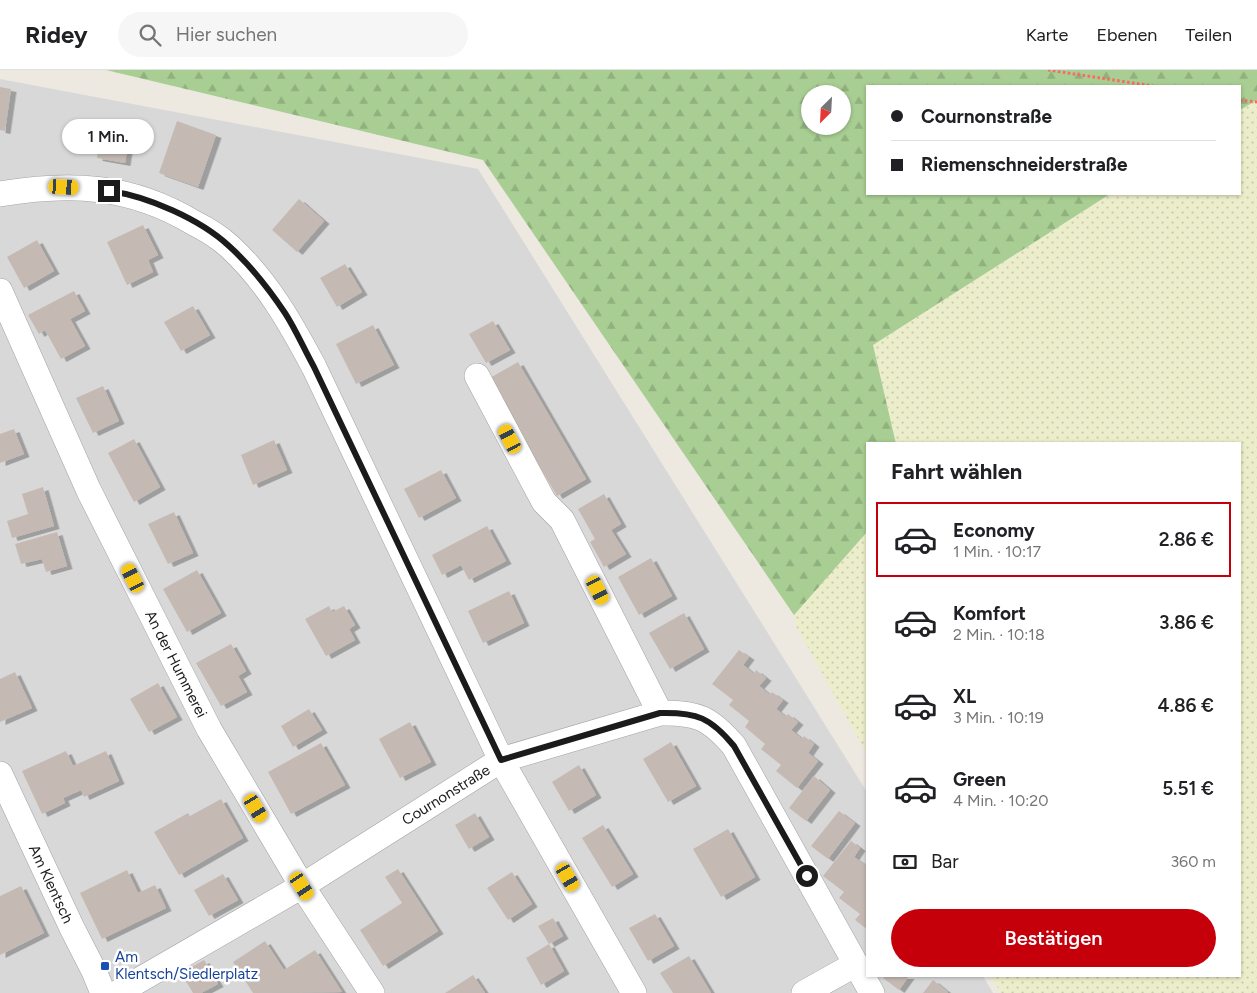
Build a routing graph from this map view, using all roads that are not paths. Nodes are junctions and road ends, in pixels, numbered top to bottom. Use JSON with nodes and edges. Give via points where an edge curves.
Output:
{"nodes":[{"id":1,"x":0,"y":194,"type":"edge"},
{"id":2,"x":0,"y":291,"type":"edge"},
{"id":3,"x":477,"y":376,"type":"dead end"},
{"id":4,"x":660,"y":713,"type":"junction"},
{"id":5,"x":501,"y":760,"type":"junction"},
{"id":6,"x":0,"y":774,"type":"edge"},
{"id":7,"x":302,"y":886,"type":"junction"},
{"id":8,"x":856,"y":964,"type":"junction"},
{"id":9,"x":103,"y":993,"type":"edge"},
{"id":10,"x":117,"y":993,"type":"edge"},
{"id":11,"x":372,"y":993,"type":"edge"},
{"id":12,"x":634,"y":993,"type":"edge"},
{"id":13,"x":804,"y":993,"type":"edge"},
{"id":14,"x":872,"y":993,"type":"edge"}],
"edges":[{"from":1,"to":5,"type":"street","via":[[50,187],[124,193],[182,215],[228,245],[245,263],[285,314],[314,367]]},
{"from":2,"to":7,"type":"street","name":"An der Hummerei","via":[[89,491],[209,729]]},
{"from":3,"to":4,"type":"street","via":[[544,502],[562,520]]},
{"from":4,"to":5,"type":"street","name":"Cournonstraße"},
{"from":4,"to":8,"type":"street","name":"Cournonstraße","via":[[676,712],[706,719],[719,728],[734,746]]},
{"from":5,"to":7,"type":"street","name":"Cournonstraße"},
{"from":5,"to":12,"type":"street"},
{"from":6,"to":9,"type":"street","name":"Am Klentsch"},
{"from":7,"to":10,"type":"street","name":"Cournonstraße"},
{"from":7,"to":11,"type":"street","name":"An der Hummerei"},
{"from":8,"to":13,"type":"street"},
{"from":8,"to":14,"type":"street","name":"Cournonstraße"}]}
